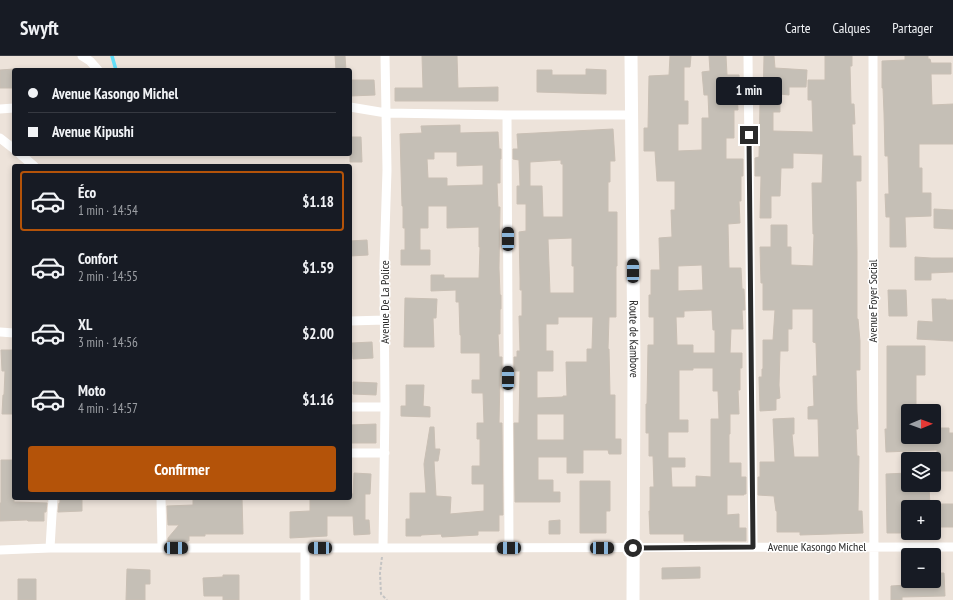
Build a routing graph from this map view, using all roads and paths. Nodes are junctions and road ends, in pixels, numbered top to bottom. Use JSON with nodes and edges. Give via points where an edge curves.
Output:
{"nodes":[{"id":1,"x":82,"y":56,"type":"edge"},
{"id":2,"x":385,"y":56,"type":"edge"},
{"id":3,"x":631,"y":56,"type":"edge"},
{"id":4,"x":748,"y":56,"type":"edge"},
{"id":5,"x":873,"y":56,"type":"edge"},
{"id":6,"x":96,"y":68,"type":"edge"},
{"id":7,"x":352,"y":107,"type":"edge"},
{"id":8,"x":12,"y":108,"type":"edge"},
{"id":9,"x":0,"y":109,"type":"edge"},
{"id":10,"x":386,"y":113,"type":"junction"},
{"id":11,"x":508,"y":115,"type":"junction"},
{"id":12,"x":632,"y":115,"type":"junction"},
{"id":13,"x":0,"y":138,"type":"edge"},
{"id":14,"x":12,"y":147,"type":"edge"},
{"id":15,"x":22,"y":156,"type":"edge"},
{"id":16,"x":32,"y":164,"type":"edge"},
{"id":17,"x":385,"y":320,"type":"junction"},
{"id":18,"x":352,"y":321,"type":"edge"},
{"id":19,"x":0,"y":332,"type":"edge"},
{"id":20,"x":12,"y":333,"type":"edge"},
{"id":21,"x":386,"y":407,"type":"junction"},
{"id":22,"x":352,"y":408,"type":"edge"},
{"id":23,"x":352,"y":453,"type":"edge"},
{"id":24,"x":385,"y":453,"type":"junction"},
{"id":25,"x":53,"y":500,"type":"edge"},
{"id":26,"x":161,"y":500,"type":"edge"},
{"id":27,"x":753,"y":547,"type":"junction"},
{"id":28,"x":873,"y":547,"type":"junction"},
{"id":29,"x":953,"y":547,"type":"edge"},
{"id":30,"x":50,"y":548,"type":"junction"},
{"id":31,"x":162,"y":548,"type":"junction"},
{"id":32,"x":305,"y":548,"type":"junction"},
{"id":33,"x":383,"y":548,"type":"junction"},
{"id":34,"x":509,"y":548,"type":"junction"},
{"id":35,"x":633,"y":548,"type":"junction"},
{"id":36,"x":0,"y":550,"type":"edge"},
{"id":37,"x":304,"y":600,"type":"edge"},
{"id":38,"x":387,"y":600,"type":"edge"},
{"id":39,"x":633,"y":600,"type":"edge"},
{"id":40,"x":874,"y":600,"type":"edge"}],
"edges":[{"from":1,"to":6,"type":"street"},
{"from":2,"to":10,"type":"street","name":"Avenue De La Police"},
{"from":3,"to":12,"type":"street","name":"Route de Kambove"},
{"from":4,"to":27,"type":"street"},
{"from":5,"to":28,"type":"street","name":"Avenue Foyer Social"},
{"from":7,"to":10,"type":"street"},
{"from":8,"to":9,"type":"street"},
{"from":10,"to":11,"type":"street"},
{"from":10,"to":17,"type":"street","name":"Avenue De La Police"},
{"from":11,"to":12,"type":"street"},
{"from":11,"to":34,"type":"street"},
{"from":12,"to":35,"type":"street","name":"Route de Kambove"},
{"from":13,"to":14,"type":"street"},
{"from":15,"to":16,"type":"street"},
{"from":17,"to":18,"type":"street"},
{"from":17,"to":21,"type":"street","name":"Avenue De La Police"},
{"from":19,"to":20,"type":"street"},
{"from":21,"to":22,"type":"street"},
{"from":21,"to":24,"type":"street","name":"Avenue De La Police"},
{"from":23,"to":24,"type":"street"},
{"from":24,"to":33,"type":"street","name":"Avenue De La Police"},
{"from":25,"to":30,"type":"street"},
{"from":26,"to":31,"type":"street"},
{"from":27,"to":28,"type":"street","name":"Avenue Kasongo Michel"},
{"from":27,"to":35,"type":"street","name":"Avenue Kasongo Michel"},
{"from":28,"to":29,"type":"street","name":"Avenue Kasongo Michel"},
{"from":28,"to":40,"type":"street","name":"Avenue Foyer Social"},
{"from":30,"to":31,"type":"street","name":"Avenue Kasongo Michel"},
{"from":30,"to":36,"type":"street","name":"Avenue Kasongo Michel"},
{"from":31,"to":32,"type":"street","name":"Avenue Kasongo Michel"},
{"from":32,"to":33,"type":"street","name":"Avenue Kasongo Michel"},
{"from":32,"to":37,"type":"street"},
{"from":33,"to":34,"type":"street","name":"Avenue Kasongo Michel"},
{"from":33,"to":38,"type":"path","via":[[381,594]]},
{"from":34,"to":35,"type":"street","name":"Avenue Kasongo Michel"},
{"from":35,"to":39,"type":"street","name":"Route de Kambove"}]}
